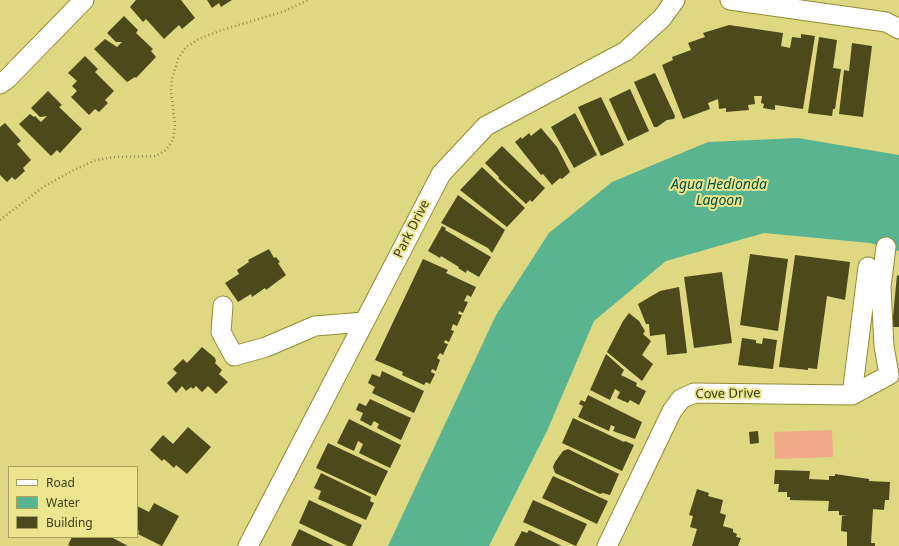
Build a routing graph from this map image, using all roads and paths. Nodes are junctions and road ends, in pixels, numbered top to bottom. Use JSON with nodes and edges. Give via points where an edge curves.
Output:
{"nodes":[{"id":1,"x":84,"y":0,"type":"edge"},
{"id":2,"x":308,"y":0,"type":"edge"},
{"id":3,"x":675,"y":0,"type":"edge"},
{"id":4,"x":730,"y":0,"type":"edge"},
{"id":5,"x":899,"y":29,"type":"edge"},
{"id":6,"x":0,"y":84,"type":"edge"},
{"id":7,"x":0,"y":220,"type":"edge"},
{"id":8,"x":886,"y":247,"type":"dead end"},
{"id":9,"x":868,"y":267,"type":"dead end"},
{"id":10,"x":223,"y":306,"type":"dead end"},
{"id":11,"x":364,"y":322,"type":"junction"},
{"id":12,"x":852,"y":395,"type":"junction"},
{"id":13,"x":248,"y":546,"type":"edge"},
{"id":14,"x":607,"y":546,"type":"edge"}],
"edges":[{"from":1,"to":6,"type":"street"},
{"from":2,"to":7,"type":"path","via":[[285,11],[212,33],[186,47],[178,59],[172,79],[175,125],[173,140],[166,150],[156,156],[96,160],[42,187]]},
{"from":3,"to":11,"type":"street","name":"Park Drive","via":[[662,18],[626,51],[486,126],[441,174]]},
{"from":4,"to":5,"type":"street","via":[[886,22]]},
{"from":8,"to":12,"type":"street","name":"Cove Drive","via":[[880,287],[884,346],[889,375]]},
{"from":9,"to":12,"type":"street"},
{"from":10,"to":11,"type":"street","via":[[221,332],[234,356],[266,347],[315,326]]},
{"from":11,"to":13,"type":"street","name":"Park Drive"},
{"from":12,"to":14,"type":"street","name":"Cove Drive","via":[[694,393],[681,399],[672,410]]}]}
